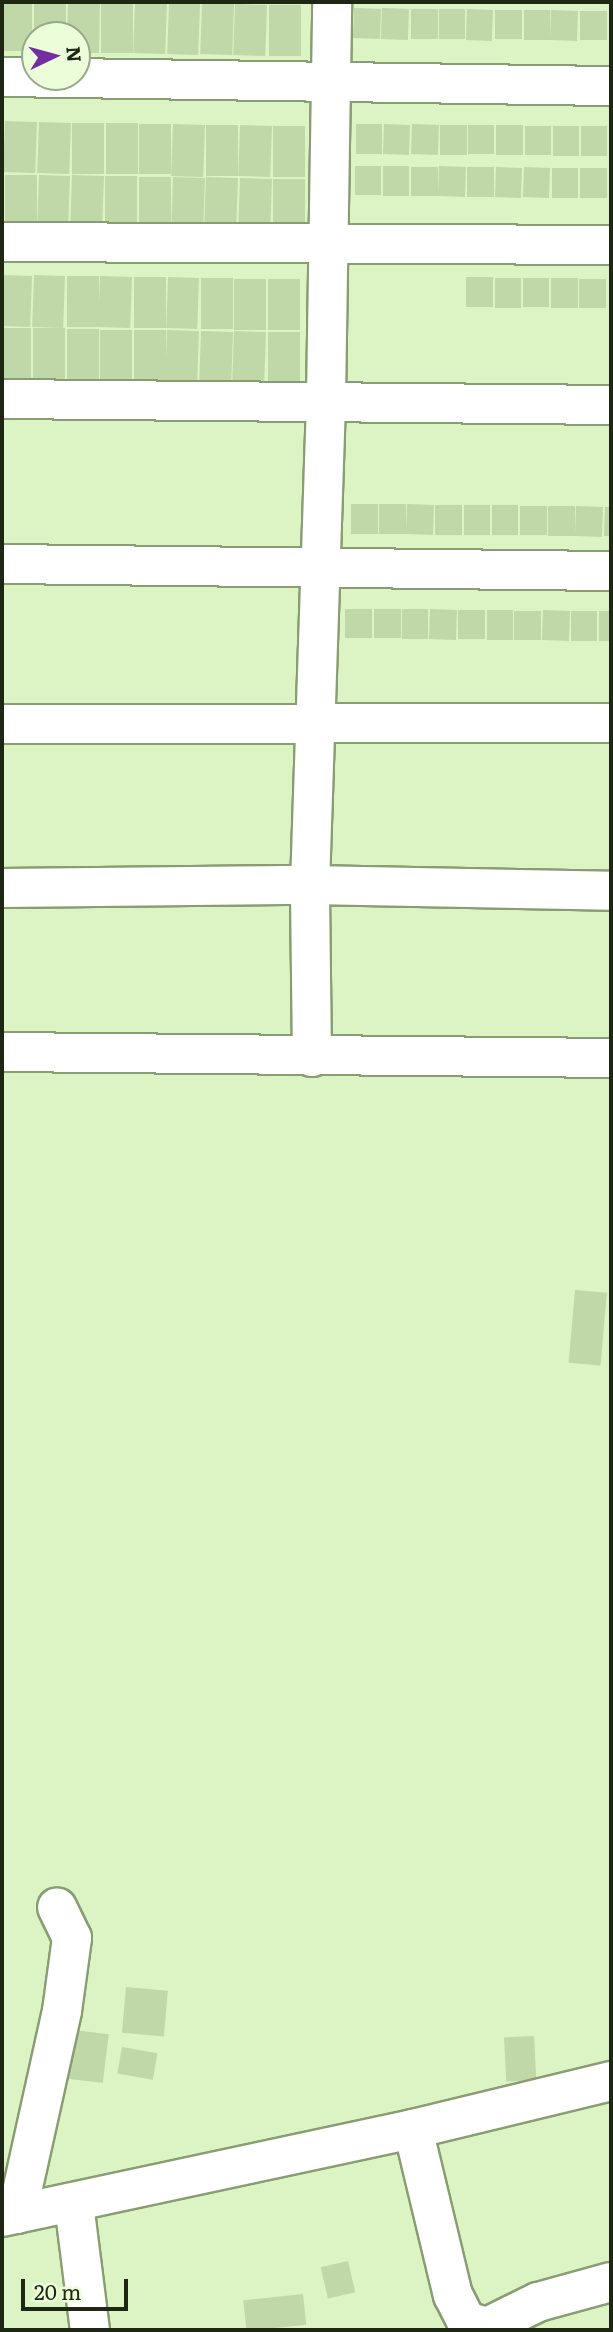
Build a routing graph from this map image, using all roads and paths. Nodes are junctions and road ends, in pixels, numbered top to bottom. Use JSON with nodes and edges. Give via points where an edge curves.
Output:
{"nodes":[{"id":1,"x":332,"y":2,"type":"edge"},
{"id":2,"x":2,"y":77,"type":"edge"},
{"id":3,"x":331,"y":83,"type":"junction"},
{"id":4,"x":611,"y":86,"type":"edge"},
{"id":5,"x":2,"y":242,"type":"edge"},
{"id":6,"x":328,"y":244,"type":"junction"},
{"id":7,"x":611,"y":245,"type":"edge"},
{"id":8,"x":2,"y":399,"type":"edge"},
{"id":9,"x":326,"y":399,"type":"junction"},
{"id":10,"x":611,"y":405,"type":"edge"},
{"id":11,"x":2,"y":564,"type":"edge"},
{"id":12,"x":322,"y":568,"type":"junction"},
{"id":13,"x":611,"y":571,"type":"edge"},
{"id":14,"x":611,"y":723,"type":"edge"},
{"id":15,"x":2,"y":724,"type":"edge"},
{"id":16,"x":314,"y":727,"type":"junction"},
{"id":17,"x":310,"y":885,"type":"junction"},
{"id":18,"x":2,"y":888,"type":"edge"},
{"id":19,"x":611,"y":891,"type":"edge"},
{"id":20,"x":2,"y":1052,"type":"edge"},
{"id":21,"x":312,"y":1057,"type":"junction"},
{"id":22,"x":611,"y":1058,"type":"edge"},
{"id":23,"x":57,"y":1907,"type":"dead end"},
{"id":24,"x":611,"y":2081,"type":"edge"},
{"id":25,"x":413,"y":2129,"type":"junction"},
{"id":26,"x":74,"y":2204,"type":"junction"},
{"id":27,"x":9,"y":2215,"type":"edge"},
{"id":28,"x":611,"y":2282,"type":"edge"},
{"id":29,"x":90,"y":2330,"type":"edge"}],
"edges":[{"from":1,"to":3,"type":"street"},
{"from":2,"to":3,"type":"street"},
{"from":3,"to":4,"type":"street"},
{"from":3,"to":6,"type":"street"},
{"from":5,"to":6,"type":"street"},
{"from":6,"to":7,"type":"street"},
{"from":6,"to":9,"type":"street"},
{"from":8,"to":9,"type":"street"},
{"from":9,"to":10,"type":"street"},
{"from":9,"to":12,"type":"street"},
{"from":11,"to":12,"type":"street"},
{"from":12,"to":13,"type":"street"},
{"from":12,"to":16,"type":"street"},
{"from":14,"to":16,"type":"street"},
{"from":15,"to":16,"type":"street"},
{"from":16,"to":17,"type":"street"},
{"from":17,"to":18,"type":"street"},
{"from":17,"to":19,"type":"street"},
{"from":17,"to":21,"type":"street"},
{"from":20,"to":21,"type":"street"},
{"from":21,"to":22,"type":"street"},
{"from":23,"to":27,"type":"street","via":[[72,1938],[62,2011]]},
{"from":24,"to":25,"type":"street"},
{"from":25,"to":26,"type":"street"},
{"from":25,"to":28,"type":"street","via":[[453,2295],[466,2321],[487,2327],[538,2302]]},
{"from":26,"to":27,"type":"street"},
{"from":26,"to":29,"type":"street"}]}
